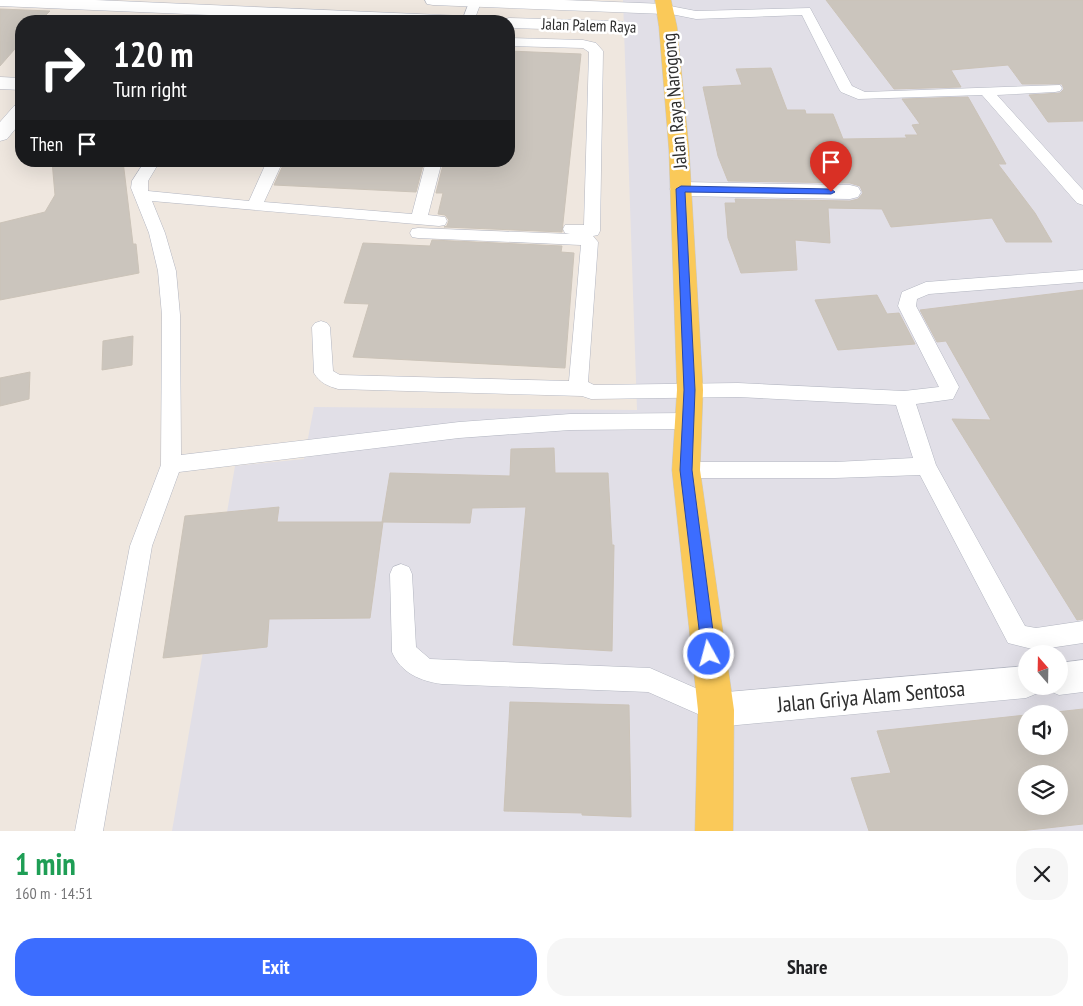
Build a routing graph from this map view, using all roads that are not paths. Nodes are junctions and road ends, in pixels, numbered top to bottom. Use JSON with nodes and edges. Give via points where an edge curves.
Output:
{"nodes":[{"id":1,"x":433,"y":0,"type":"edge"},
{"id":2,"x":0,"y":1,"type":"edge"},
{"id":3,"x":475,"y":2,"type":"junction"},
{"id":4,"x":124,"y":3,"type":"edge"},
{"id":5,"x":804,"y":5,"type":"edge"},
{"id":6,"x":112,"y":15,"type":"edge"},
{"id":7,"x":229,"y":15,"type":"edge"},
{"id":8,"x":470,"y":15,"type":"edge"},
{"id":9,"x":696,"y":15,"type":"junction"},
{"id":10,"x":657,"y":18,"type":"edge"},
{"id":11,"x":515,"y":22,"type":"edge"},
{"id":12,"x":515,"y":42,"type":"edge"},
{"id":13,"x":0,"y":83,"type":"edge"},
{"id":14,"x":15,"y":84,"type":"edge"},
{"id":15,"x":1055,"y":88,"type":"dead end"},
{"id":16,"x":986,"y":91,"type":"junction"},
{"id":17,"x":15,"y":117,"type":"edge"},
{"id":18,"x":0,"y":135,"type":"edge"},
{"id":19,"x":149,"y":167,"type":"edge"},
{"id":20,"x":272,"y":167,"type":"edge"},
{"id":21,"x":433,"y":167,"type":"edge"},
{"id":22,"x":681,"y":189,"type":"junction"},
{"id":23,"x":850,"y":192,"type":"dead end"},
{"id":24,"x":141,"y":195,"type":"junction"},
{"id":25,"x":1083,"y":200,"type":"edge"},
{"id":26,"x":254,"y":206,"type":"junction"},
{"id":27,"x":418,"y":226,"type":"junction"},
{"id":28,"x":1083,"y":276,"type":"edge"},
{"id":29,"x":321,"y":327,"type":"dead end"},
{"id":30,"x":583,"y":389,"type":"junction"},
{"id":31,"x":690,"y":390,"type":"junction"},
{"id":32,"x":904,"y":398,"type":"junction"},
{"id":33,"x":689,"y":421,"type":"junction"},
{"id":34,"x":171,"y":465,"type":"junction"},
{"id":35,"x":926,"y":466,"type":"junction"},
{"id":36,"x":686,"y":470,"type":"junction"},
{"id":37,"x":401,"y":574,"type":"dead end"},
{"id":38,"x":1083,"y":632,"type":"edge"},
{"id":39,"x":1083,"y":676,"type":"edge"},
{"id":40,"x":1068,"y":678,"type":"edge"},
{"id":41,"x":1018,"y":683,"type":"edge"},
{"id":42,"x":716,"y":710,"type":"junction"},
{"id":43,"x":89,"y":831,"type":"edge"},
{"id":44,"x":714,"y":831,"type":"edge"}],
"edges":[{"from":1,"to":3,"type":"street","name":"Jalan Palem Raya"},
{"from":2,"to":4,"type":"street"},
{"from":3,"to":8,"type":"lane"},
{"from":3,"to":10,"type":"street","name":"Jalan Palem Raya"},
{"from":4,"to":6,"type":"street"},
{"from":4,"to":7,"type":"street"},
{"from":5,"to":9,"type":"lane"},
{"from":5,"to":16,"type":"lane","via":[[846,89],[853,93],[863,96]]},
{"from":9,"to":10,"type":"lane"},
{"from":9,"to":10,"type":"lane"},
{"from":10,"to":11,"type":"street","name":"Jalan Palem Raya"},
{"from":10,"to":22,"type":"main road","name":"Jalan Raya Narogong"},
{"from":12,"to":27,"type":"lane","via":[[583,44],[596,51],[592,231]]},
{"from":13,"to":14,"type":"street"},
{"from":15,"to":16,"type":"lane"},
{"from":16,"to":25,"type":"lane"},
{"from":17,"to":18,"type":"street"},
{"from":19,"to":24,"type":"lane","via":[[140,181]]},
{"from":20,"to":26,"type":"lane"},
{"from":21,"to":27,"type":"lane"},
{"from":22,"to":23,"type":"street"},
{"from":22,"to":31,"type":"main road","name":"Jalan Raya Narogong"},
{"from":24,"to":26,"type":"lane"},
{"from":24,"to":34,"type":"lane","via":[[157,233],[167,272],[171,315]]},
{"from":26,"to":27,"type":"lane"},
{"from":27,"to":30,"type":"lane","via":[[589,240],[578,385]]},
{"from":28,"to":32,"type":"lane","via":[[926,288],[908,296],[907,306],[949,387],[946,394]]},
{"from":29,"to":30,"type":"lane","via":[[324,372],[338,382]]},
{"from":30,"to":31,"type":"lane","via":[[591,392]]},
{"from":31,"to":32,"type":"lane"},
{"from":31,"to":33,"type":"main road","name":"Jalan Raya Narogong"},
{"from":32,"to":35,"type":"lane"},
{"from":33,"to":34,"type":"lane","via":[[579,422],[459,430]]},
{"from":33,"to":36,"type":"main road","name":"Jalan Raya Narogong"},
{"from":34,"to":43,"type":"lane","via":[[140,546]]},
{"from":35,"to":36,"type":"lane"},
{"from":35,"to":38,"type":"lane","via":[[1018,635],[1036,639]]},
{"from":36,"to":42,"type":"main road","name":"Jalan Raya Narogong"},
{"from":37,"to":42,"type":"lane","via":[[404,652],[424,670],[650,680]]},
{"from":39,"to":40,"type":"street"},
{"from":41,"to":42,"type":"street","name":"Jalan Griya Alam Sentosa"},
{"from":42,"to":44,"type":"main road","name":"Jalan Raya Narogong"}]}
